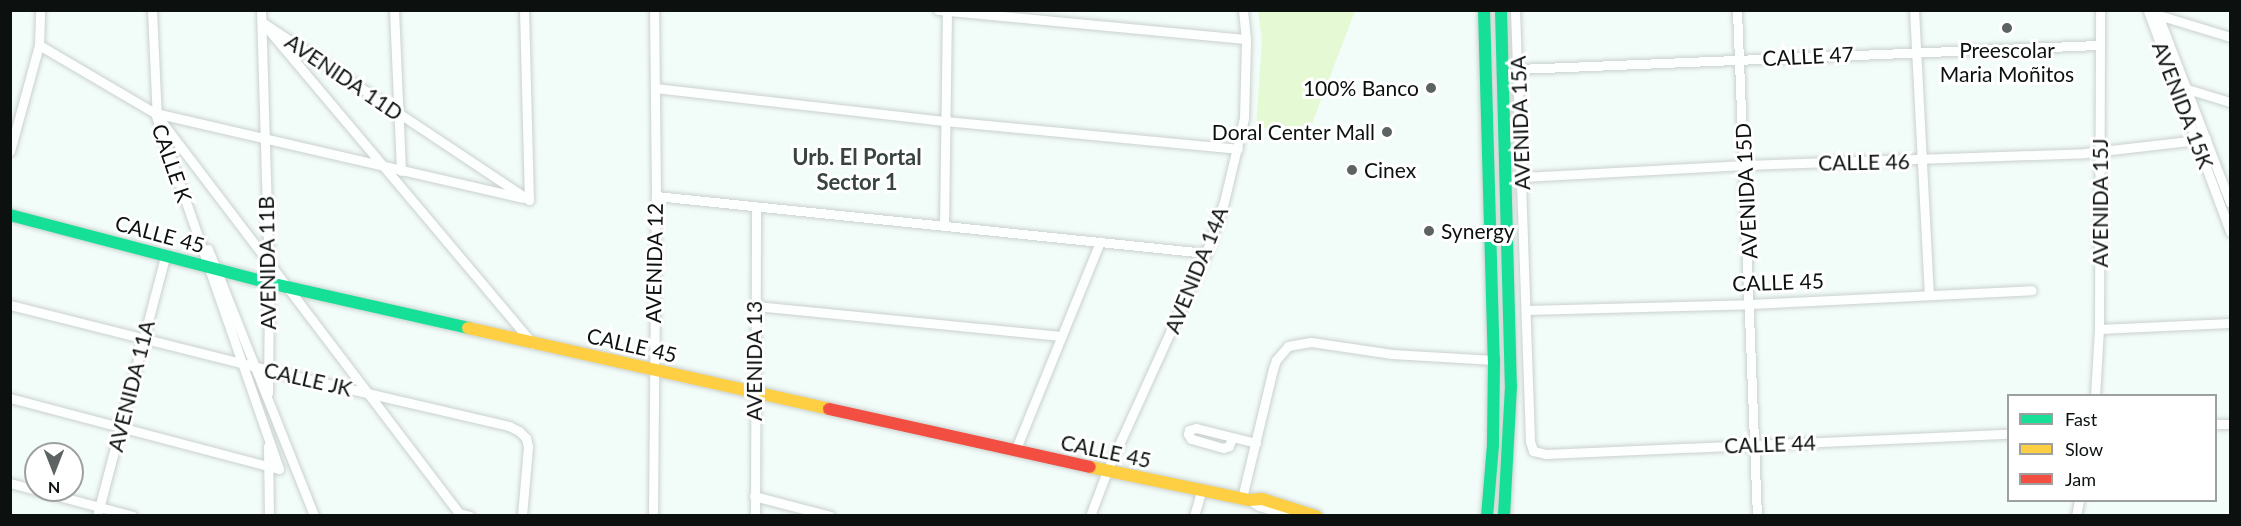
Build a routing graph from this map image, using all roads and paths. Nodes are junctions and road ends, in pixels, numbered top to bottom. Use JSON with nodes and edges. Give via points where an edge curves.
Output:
{"nodes":[{"id":1,"x":40,"y":10,"type":"edge"},
{"id":2,"x":152,"y":10,"type":"edge"},
{"id":3,"x":261,"y":10,"type":"edge"},
{"id":4,"x":394,"y":10,"type":"edge"},
{"id":5,"x":524,"y":10,"type":"edge"},
{"id":6,"x":654,"y":10,"type":"edge"},
{"id":7,"x":1243,"y":10,"type":"edge"},
{"id":8,"x":1484,"y":10,"type":"edge"},
{"id":9,"x":1501,"y":10,"type":"edge"},
{"id":10,"x":1515,"y":10,"type":"edge"},
{"id":11,"x":1737,"y":10,"type":"edge"},
{"id":12,"x":1914,"y":10,"type":"edge"},
{"id":13,"x":2100,"y":10,"type":"edge"},
{"id":14,"x":944,"y":11,"type":"edge"},
{"id":15,"x":2151,"y":12,"type":"edge"},
{"id":16,"x":262,"y":22,"type":"junction"},
{"id":17,"x":2230,"y":38,"type":"edge"},
{"id":18,"x":1246,"y":39,"type":"junction"},
{"id":19,"x":39,"y":45,"type":"junction"},
{"id":20,"x":2099,"y":45,"type":"junction"},
{"id":21,"x":1916,"y":51,"type":"junction"},
{"id":22,"x":1739,"y":59,"type":"junction"},
{"id":23,"x":1518,"y":69,"type":"junction"},
{"id":24,"x":655,"y":88,"type":"junction"},
{"id":25,"x":2184,"y":88,"type":"junction"},
{"id":26,"x":2230,"y":102,"type":"edge"},
{"id":27,"x":155,"y":113,"type":"junction"},
{"id":28,"x":944,"y":121,"type":"junction"},
{"id":29,"x":265,"y":138,"type":"junction"},
{"id":30,"x":2201,"y":140,"type":"junction"},
{"id":31,"x":1239,"y":149,"type":"junction"},
{"id":32,"x":10,"y":151,"type":"edge"},
{"id":33,"x":2101,"y":152,"type":"junction"},
{"id":34,"x":1920,"y":161,"type":"junction"},
{"id":35,"x":1745,"y":165,"type":"junction"},
{"id":36,"x":401,"y":171,"type":"junction"},
{"id":37,"x":1523,"y":177,"type":"junction"},
{"id":38,"x":656,"y":196,"type":"junction"},
{"id":39,"x":529,"y":200,"type":"junction"},
{"id":40,"x":2230,"y":203,"type":"edge"},
{"id":41,"x":756,"y":207,"type":"junction"},
{"id":42,"x":10,"y":215,"type":"edge"},
{"id":43,"x":944,"y":226,"type":"junction"},
{"id":44,"x":2230,"y":232,"type":"edge"},
{"id":45,"x":1100,"y":242,"type":"junction"},
{"id":46,"x":1206,"y":253,"type":"junction"},
{"id":47,"x":165,"y":256,"type":"junction"},
{"id":48,"x":269,"y":283,"type":"junction"},
{"id":49,"x":2032,"y":290,"type":"dead end"},
{"id":50,"x":1929,"y":295,"type":"junction"},
{"id":51,"x":1750,"y":304,"type":"junction"},
{"id":52,"x":10,"y":305,"type":"edge"},
{"id":53,"x":755,"y":306,"type":"junction"},
{"id":54,"x":1526,"y":309,"type":"junction"},
{"id":55,"x":2230,"y":323,"type":"edge"},
{"id":56,"x":2098,"y":329,"type":"junction"},
{"id":57,"x":1062,"y":336,"type":"junction"},
{"id":58,"x":143,"y":339,"type":"junction"},
{"id":59,"x":533,"y":344,"type":"junction"},
{"id":60,"x":1494,"y":360,"type":"junction"},
{"id":61,"x":268,"y":370,"type":"junction"},
{"id":62,"x":652,"y":370,"type":"junction"},
{"id":63,"x":753,"y":394,"type":"junction"},
{"id":64,"x":2095,"y":394,"type":"edge"},
{"id":65,"x":10,"y":398,"type":"edge"},
{"id":66,"x":120,"y":428,"type":"junction"},
{"id":67,"x":2007,"y":434,"type":"edge"},
{"id":68,"x":1232,"y":438,"type":"dead end"},
{"id":69,"x":1256,"y":443,"type":"junction"},
{"id":70,"x":1755,"y":444,"type":"junction"},
{"id":71,"x":1015,"y":451,"type":"junction"},
{"id":72,"x":1533,"y":451,"type":"joint"},
{"id":73,"x":268,"y":466,"type":"junction"},
{"id":74,"x":1107,"y":471,"type":"junction"},
{"id":75,"x":1201,"y":490,"type":"junction"},
{"id":76,"x":754,"y":496,"type":"junction"},
{"id":77,"x":1245,"y":499,"type":"junction"},
{"id":78,"x":72,"y":502,"type":"edge"},
{"id":79,"x":99,"y":511,"type":"edge"},
{"id":80,"x":460,"y":514,"type":"edge"},
{"id":81,"x":1297,"y":514,"type":"edge"},
{"id":82,"x":809,"y":515,"type":"edge"},
{"id":83,"x":133,"y":516,"type":"edge"},
{"id":84,"x":269,"y":516,"type":"edge"},
{"id":85,"x":314,"y":516,"type":"edge"},
{"id":86,"x":470,"y":516,"type":"edge"},
{"id":87,"x":522,"y":516,"type":"edge"},
{"id":88,"x":653,"y":516,"type":"edge"},
{"id":89,"x":754,"y":516,"type":"edge"},
{"id":90,"x":830,"y":516,"type":"edge"},
{"id":91,"x":1090,"y":516,"type":"edge"},
{"id":92,"x":1194,"y":516,"type":"edge"},
{"id":93,"x":1316,"y":516,"type":"edge"},
{"id":94,"x":1487,"y":516,"type":"edge"},
{"id":95,"x":1504,"y":516,"type":"edge"},
{"id":96,"x":1757,"y":516,"type":"edge"}],
"edges":[{"from":1,"to":19,"type":"street"},
{"from":2,"to":27,"type":"street"},
{"from":3,"to":16,"type":"street","name":"AVENIDA 11B"},
{"from":4,"to":36,"type":"street"},
{"from":5,"to":39,"type":"street"},
{"from":6,"to":24,"type":"street","name":"AVENIDA 12"},
{"from":7,"to":18,"type":"street","name":"AVENIDA 14A"},
{"from":8,"to":60,"type":"street"},
{"from":9,"to":95,"type":"street","via":[[1512,386]]},
{"from":10,"to":23,"type":"street","name":"AVENIDA 15A"},
{"from":11,"to":22,"type":"street","name":"AVENIDA 15D"},
{"from":12,"to":21,"type":"street"},
{"from":13,"to":20,"type":"street","name":"AVENIDA 15J"},
{"from":14,"to":18,"type":"street"},
{"from":14,"to":28,"type":"street"},
{"from":15,"to":17,"type":"street"},
{"from":15,"to":25,"type":"street","name":"AVENIDA 15K"},
{"from":15,"to":30,"type":"street","name":"AVENIDA 15K"},
{"from":16,"to":29,"type":"street","name":"AVENIDA 11B"},
{"from":16,"to":39,"type":"street","name":"AVENIDA 11D"},
{"from":16,"to":59,"type":"street","name":"AVENIDA 11D"},
{"from":18,"to":31,"type":"street","name":"AVENIDA 14A"},
{"from":19,"to":27,"type":"street"},
{"from":19,"to":32,"type":"street"},
{"from":20,"to":21,"type":"street","name":"CALLE 47"},
{"from":20,"to":33,"type":"street","name":"AVENIDA 15J"},
{"from":21,"to":22,"type":"street","name":"CALLE 47"},
{"from":21,"to":34,"type":"street"},
{"from":22,"to":23,"type":"street","name":"CALLE 47"},
{"from":22,"to":35,"type":"street","name":"AVENIDA 15D"},
{"from":23,"to":37,"type":"street","name":"AVENIDA 15A"},
{"from":24,"to":28,"type":"street"},
{"from":24,"to":38,"type":"street","name":"AVENIDA 12"},
{"from":25,"to":26,"type":"street"},
{"from":25,"to":30,"type":"street","name":"AVENIDA 15K"},
{"from":27,"to":29,"type":"street"},
{"from":27,"to":73,"type":"street","name":"CALLE K","via":[[279,469]]},
{"from":27,"to":80,"type":"street","name":"CALLE K"},
{"from":27,"to":85,"type":"street"},
{"from":28,"to":31,"type":"street"},
{"from":28,"to":43,"type":"street"},
{"from":29,"to":36,"type":"street"},
{"from":29,"to":48,"type":"street","name":"AVENIDA 11B"},
{"from":30,"to":33,"type":"street","name":"CALLE 46"},
{"from":30,"to":40,"type":"street","name":"AVENIDA 15K"},
{"from":30,"to":44,"type":"street","name":"AVENIDA 15K"},
{"from":31,"to":46,"type":"street","name":"AVENIDA 14A"},
{"from":33,"to":34,"type":"street","name":"CALLE 46"},
{"from":33,"to":56,"type":"street","name":"AVENIDA 15J"},
{"from":34,"to":35,"type":"street","name":"CALLE 46"},
{"from":34,"to":50,"type":"street"},
{"from":35,"to":37,"type":"street","name":"CALLE 46"},
{"from":35,"to":51,"type":"street","name":"AVENIDA 15D"},
{"from":36,"to":39,"type":"street"},
{"from":37,"to":54,"type":"street","name":"AVENIDA 15A"},
{"from":38,"to":41,"type":"street"},
{"from":38,"to":62,"type":"street","name":"AVENIDA 12"},
{"from":41,"to":43,"type":"street"},
{"from":41,"to":53,"type":"street","name":"AVENIDA 13"},
{"from":42,"to":47,"type":"street","name":"CALLE 45"},
{"from":43,"to":45,"type":"street"},
{"from":45,"to":46,"type":"street"},
{"from":45,"to":57,"type":"street"},
{"from":46,"to":74,"type":"street","name":"AVENIDA 14A"},
{"from":47,"to":48,"type":"street","name":"CALLE 45"},
{"from":47,"to":58,"type":"street","name":"AVENIDA 11A"},
{"from":48,"to":59,"type":"street","name":"CALLE 45"},
{"from":48,"to":61,"type":"street","name":"AVENIDA 11B"},
{"from":49,"to":50,"type":"street","name":"CALLE 45"},
{"from":50,"to":51,"type":"street","name":"CALLE 45"},
{"from":51,"to":54,"type":"street","name":"CALLE 45"},
{"from":51,"to":70,"type":"street","name":"AVENIDA 15D"},
{"from":52,"to":58,"type":"street","name":"CALLE JK"},
{"from":53,"to":57,"type":"street"},
{"from":53,"to":63,"type":"street","name":"AVENIDA 13"},
{"from":54,"to":72,"type":"street","name":"AVENIDA 15A"},
{"from":55,"to":56,"type":"street"},
{"from":56,"to":64,"type":"street","name":"AVENIDA 15J"},
{"from":57,"to":71,"type":"street"},
{"from":58,"to":61,"type":"street","name":"CALLE JK"},
{"from":58,"to":66,"type":"street","name":"AVENIDA 11A"},
{"from":59,"to":62,"type":"street","name":"CALLE 45"},
{"from":60,"to":69,"type":"street","via":[[1296,343],[1281,351],[1276,360]]},
{"from":60,"to":94,"type":"street"},
{"from":61,"to":73,"type":"street","name":"AVENIDA 11B"},
{"from":61,"to":87,"type":"street","name":"CALLE JK","via":[[519,431],[528,447]]},
{"from":62,"to":63,"type":"street","name":"CALLE 45"},
{"from":62,"to":88,"type":"street","name":"AVENIDA 12"},
{"from":63,"to":71,"type":"street","name":"CALLE 45"},
{"from":63,"to":76,"type":"street","name":"AVENIDA 13"},
{"from":65,"to":66,"type":"street"},
{"from":66,"to":73,"type":"street"},
{"from":66,"to":79,"type":"street","name":"AVENIDA 11A"},
{"from":67,"to":70,"type":"street","name":"CALLE 44"},
{"from":68,"to":69,"type":"street"},
{"from":69,"to":77,"type":"street"},
{"from":70,"to":72,"type":"street","name":"CALLE 44","via":[[1546,454]]},
{"from":70,"to":96,"type":"street","name":"AVENIDA 15D"},
{"from":71,"to":74,"type":"street","name":"CALLE 45"},
{"from":73,"to":84,"type":"street","name":"AVENIDA 11B"},
{"from":74,"to":75,"type":"street","name":"CALLE 45"},
{"from":74,"to":91,"type":"street","name":"AVENIDA 14A"},
{"from":75,"to":77,"type":"street","name":"CALLE 45"},
{"from":75,"to":92,"type":"street"},
{"from":76,"to":82,"type":"street"},
{"from":76,"to":89,"type":"street","name":"AVENIDA 13"},
{"from":77,"to":81,"type":"street","name":"CALLE 45","via":[[1259,499]]},
{"from":78,"to":79,"type":"street"},
{"from":79,"to":83,"type":"street"},
{"from":80,"to":86,"type":"street","name":"CALLE K"},
{"from":81,"to":93,"type":"street","name":"CALLE 45"},
{"from":82,"to":90,"type":"street"}]}
